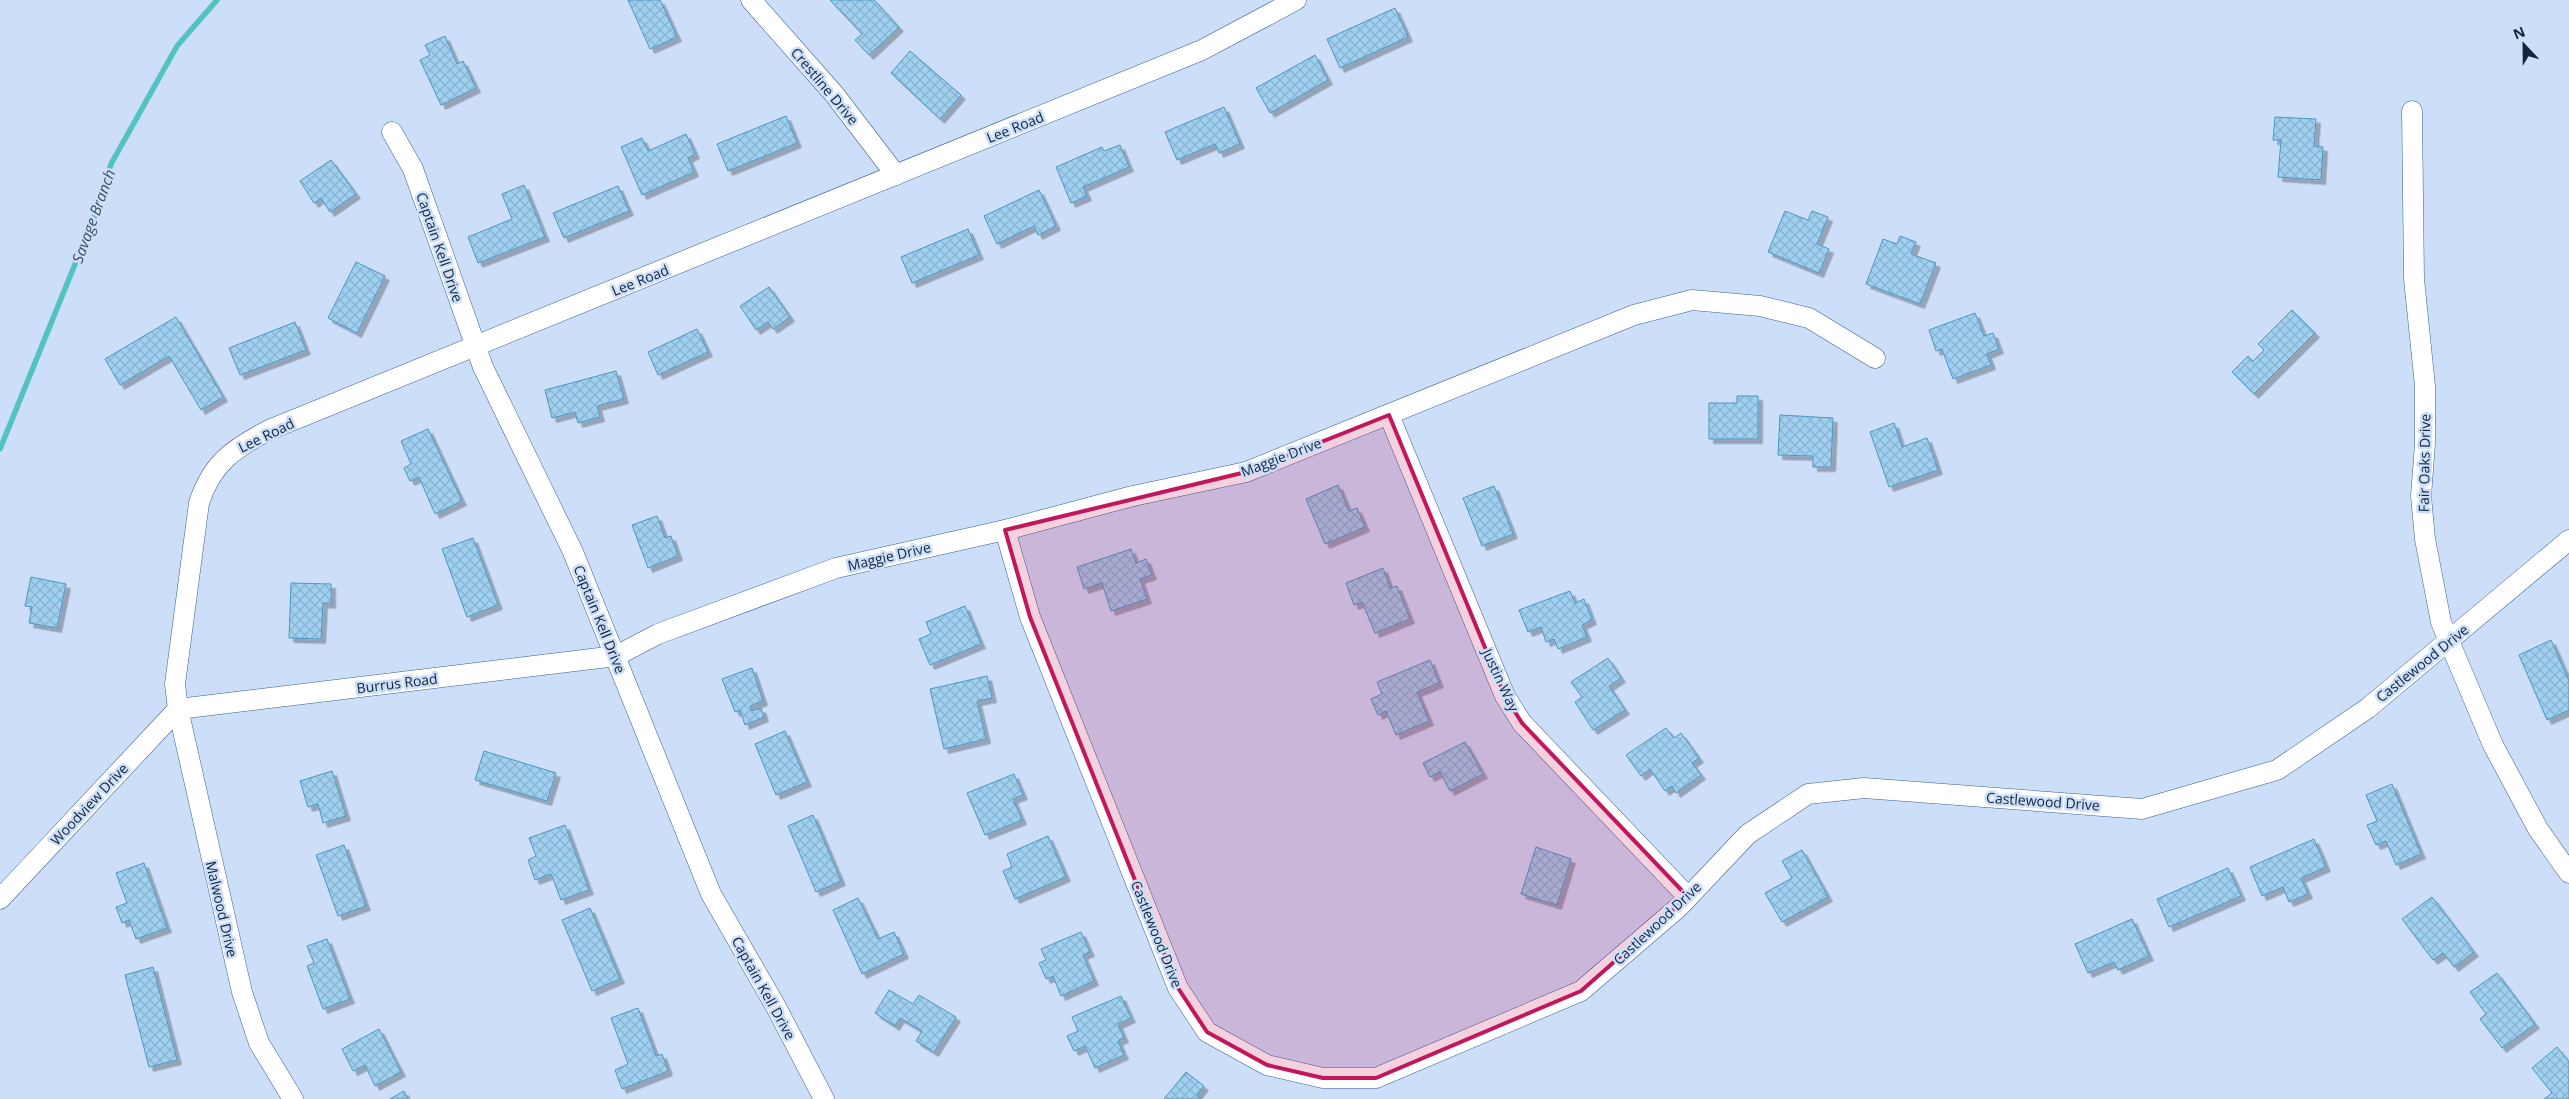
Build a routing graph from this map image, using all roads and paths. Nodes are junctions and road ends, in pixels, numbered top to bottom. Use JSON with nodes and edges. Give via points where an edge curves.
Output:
{"nodes":[{"id":1,"x":751,"y":0,"type":"edge"},
{"id":2,"x":1296,"y":0,"type":"edge"},
{"id":3,"x":2412,"y":111,"type":"dead end"},
{"id":4,"x":392,"y":132,"type":"dead end"},
{"id":5,"x":896,"y":175,"type":"junction"},
{"id":6,"x":475,"y":347,"type":"junction"},
{"id":7,"x":1875,"y":358,"type":"dead end"},
{"id":8,"x":1389,"y":415,"type":"junction"},
{"id":9,"x":1005,"y":530,"type":"junction"},
{"id":10,"x":2569,"y":540,"type":"edge"},
{"id":11,"x":2450,"y":641,"type":"junction"},
{"id":12,"x":616,"y":656,"type":"junction"},
{"id":13,"x":178,"y":709,"type":"junction"},
{"id":14,"x":2569,"y":873,"type":"edge"},
{"id":15,"x":1688,"y":897,"type":"junction"},
{"id":16,"x":0,"y":899,"type":"edge"},
{"id":17,"x":293,"y":1099,"type":"edge"},
{"id":18,"x":824,"y":1099,"type":"edge"}],
"edges":[{"from":1,"to":5,"type":"street","name":"Crestline Drive","via":[[834,94]]},
{"from":2,"to":5,"type":"street","name":"Lee Road","via":[[1202,50]]},
{"from":3,"to":11,"type":"street","name":"Fair Oaks Drive","via":[[2414,279],[2425,386],[2421,496],[2441,622]]},
{"from":4,"to":6,"type":"street","name":"Captain Kell Drive","via":[[413,169]]},
{"from":5,"to":6,"type":"street","name":"Lee Road"},
{"from":6,"to":12,"type":"street","name":"Captain Kell Drive","via":[[573,552]]},
{"from":6,"to":13,"type":"street","name":"Lee Road","via":[[269,430],[225,457],[206,482],[199,504],[175,684]]},
{"from":7,"to":8,"type":"street","name":"Maggie Drive","via":[[1809,318],[1760,306],[1692,300],[1634,315]]},
{"from":8,"to":9,"type":"street","name":"Maggie Drive","via":[[1246,472],[1133,496]]},
{"from":8,"to":15,"type":"street","name":"Justin Way","via":[[1505,696],[1522,723]]},
{"from":9,"to":12,"type":"street","name":"Maggie Drive","via":[[836,568],[658,634]]},
{"from":9,"to":15,"type":"street","name":"Castlewood Drive","via":[[1030,617],[1178,988],[1207,1032],[1266,1065],[1323,1078],[1376,1078],[1581,991]]},
{"from":10,"to":11,"type":"street","name":"Castlewood Drive"},
{"from":11,"to":14,"type":"street","name":"Fair Oaks Drive","via":[[2493,745],[2538,829]]},
{"from":11,"to":15,"type":"street","name":"Castlewood Drive","via":[[2368,708],[2292,761],[2250,779],[2142,809],[1864,788],[1808,794],[1748,834]]},
{"from":12,"to":13,"type":"street","name":"Burrus Road"},
{"from":12,"to":18,"type":"street","name":"Captain Kell Drive","via":[[712,894]]},
{"from":13,"to":16,"type":"street","name":"Woodview Drive"},
{"from":13,"to":17,"type":"street","name":"Malwood Drive","via":[[242,992],[259,1043]]}]}
